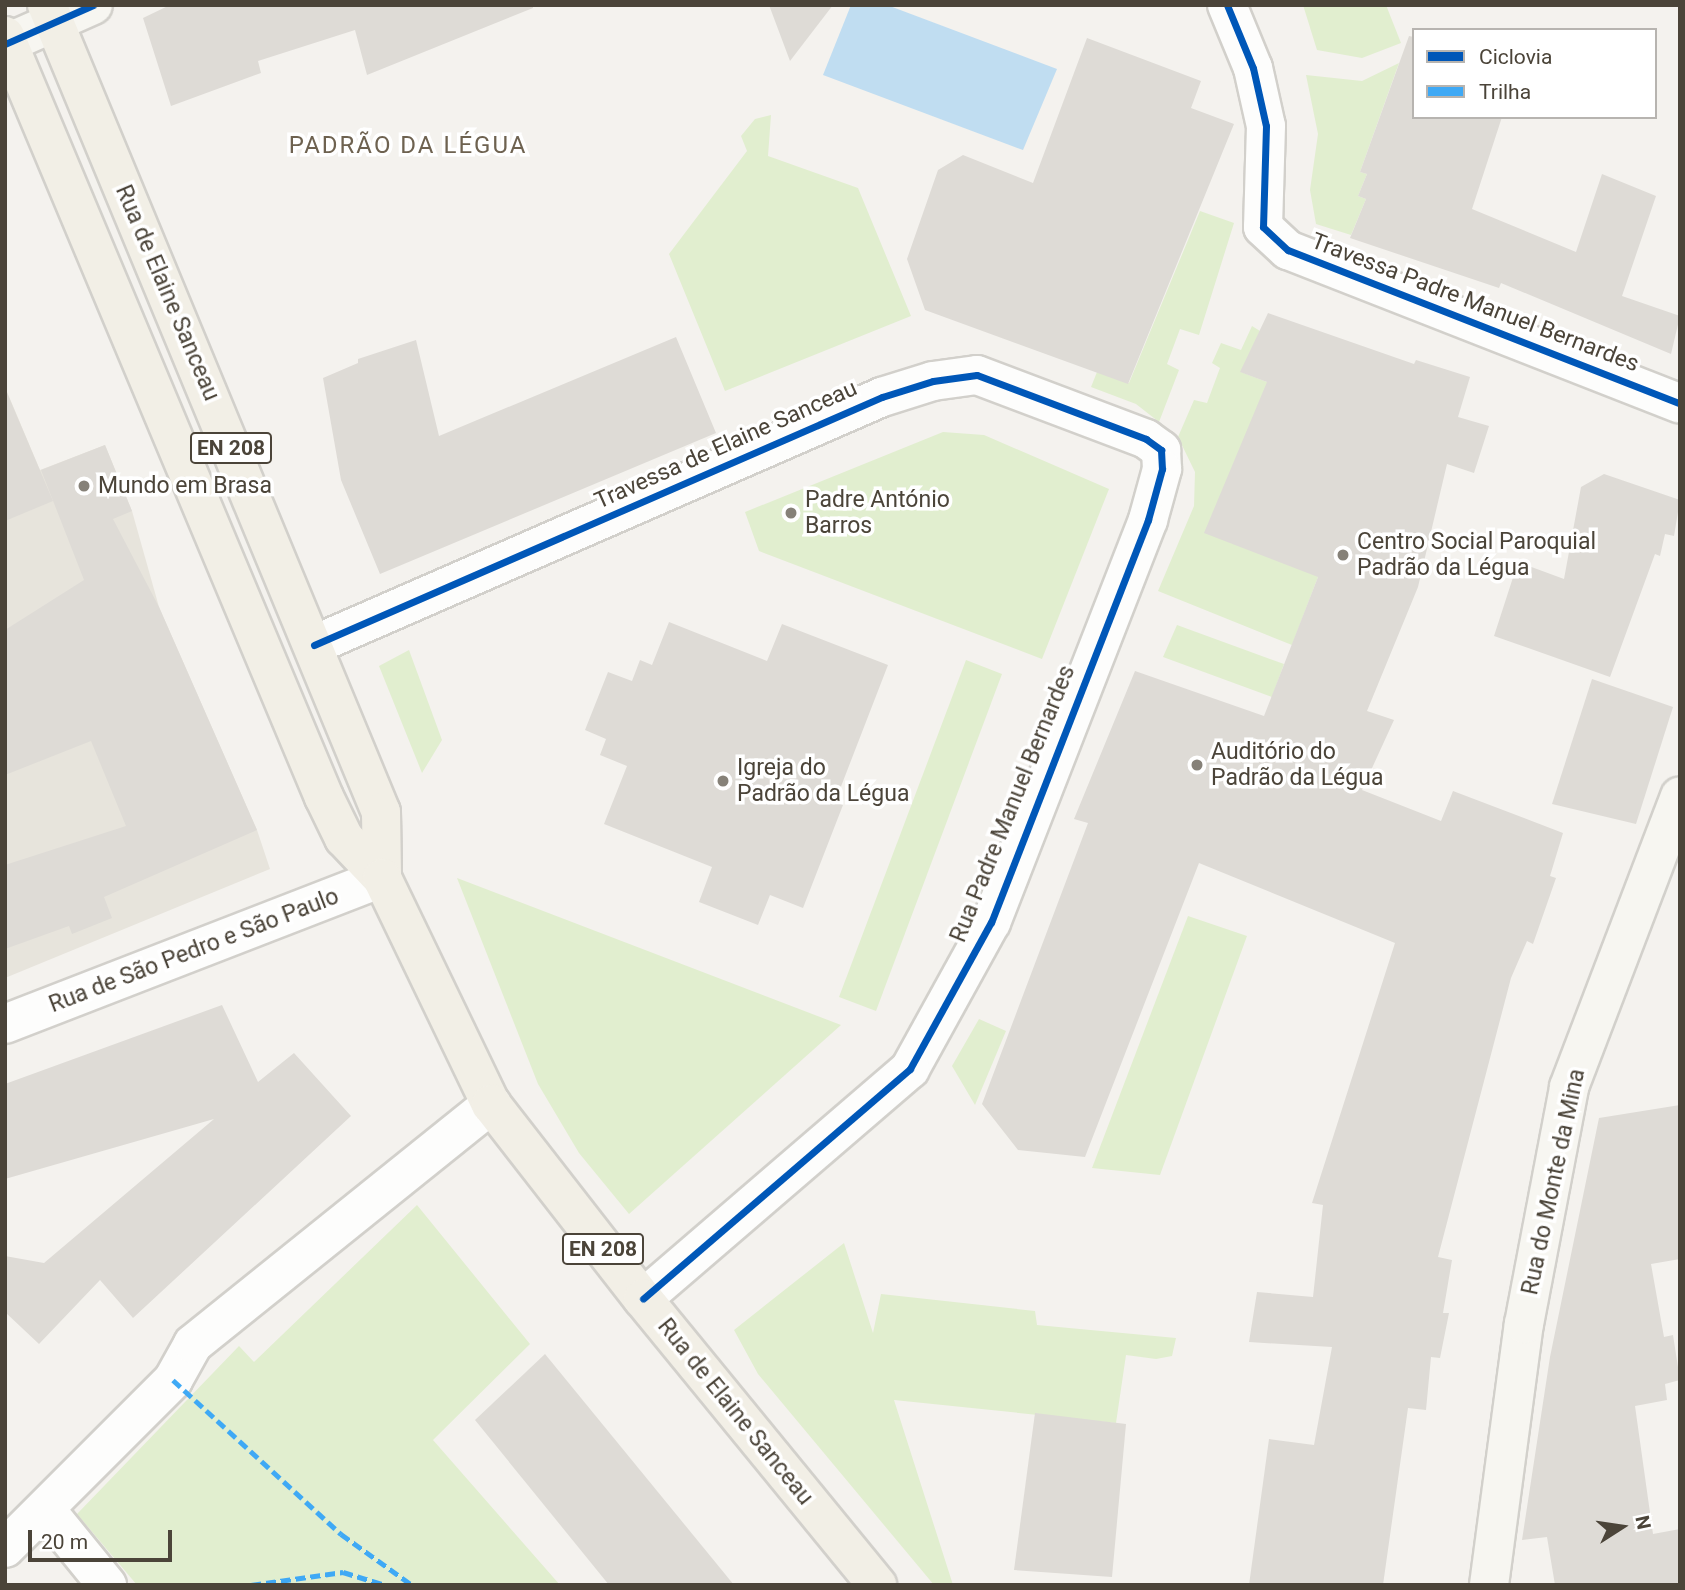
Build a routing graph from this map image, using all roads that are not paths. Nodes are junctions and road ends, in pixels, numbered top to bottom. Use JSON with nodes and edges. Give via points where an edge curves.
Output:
{"nodes":[{"id":1,"x":93,"y":5,"type":"edge"},
{"id":2,"x":1227,"y":5,"type":"edge"},
{"id":3,"x":51,"y":14,"type":"edge"},
{"id":4,"x":6,"y":41,"type":"edge"},
{"id":5,"x":1680,"y":404,"type":"edge"},
{"id":6,"x":1161,"y":450,"type":"joint"},
{"id":7,"x":314,"y":645,"type":"junction"},
{"id":8,"x":1680,"y":796,"type":"edge"},
{"id":9,"x":382,"y":878,"type":"junction"},
{"id":10,"x":5,"y":1024,"type":"edge"},
{"id":11,"x":491,"y":1104,"type":"junction"},
{"id":12,"x":643,"y":1299,"type":"junction"},
{"id":13,"x":46,"y":1510,"type":"junction"},
{"id":14,"x":5,"y":1548,"type":"edge"},
{"id":15,"x":107,"y":1585,"type":"edge"},
{"id":16,"x":877,"y":1585,"type":"edge"},
{"id":17,"x":1489,"y":1585,"type":"edge"}],
"edges":[{"from":1,"to":3,"type":"main road"},
{"from":2,"to":5,"type":"street","name":"Travessa Padre Manuel Bernardes","via":[[1253,68],[1266,126],[1263,227],[1288,250]]},
{"from":3,"to":4,"type":"main road"},
{"from":3,"to":7,"type":"main road","name":"Rua de Elaine Sanceau","number":"EN 208"},
{"from":4,"to":9,"type":"main road","name":"Rua de Elaine Sanceau","number":"EN 208","via":[[324,797],[344,838]]},
{"from":6,"to":7,"type":"street","name":"Travessa de Elaine Sanceau","via":[[1146,439],[977,375],[933,382],[882,397]]},
{"from":6,"to":12,"type":"street","name":"Rua Padre Manuel Bernardes","via":[[1162,469],[1148,520],[991,922],[910,1069]]},
{"from":7,"to":9,"type":"main road","name":"Rua de Elaine Sanceau","number":"EN 208","via":[[381,813]]},
{"from":8,"to":17,"type":"main road","name":"Rua do Monte da Mina","via":[[1569,1087],[1524,1324]]},
{"from":9,"to":10,"type":"street","name":"Rua de São Pedro e São Paulo"},
{"from":9,"to":11,"type":"main road","name":"Rua de Elaine Sanceau","number":"EN 208"},
{"from":11,"to":12,"type":"main road","name":"Rua de Elaine Sanceau","number":"EN 208"},
{"from":11,"to":13,"type":"street","via":[[193,1344],[173,1380]]},
{"from":12,"to":16,"type":"main road","name":"Rua de Elaine Sanceau","number":"EN 208"},
{"from":13,"to":14,"type":"street"},
{"from":13,"to":15,"type":"street"}]}
